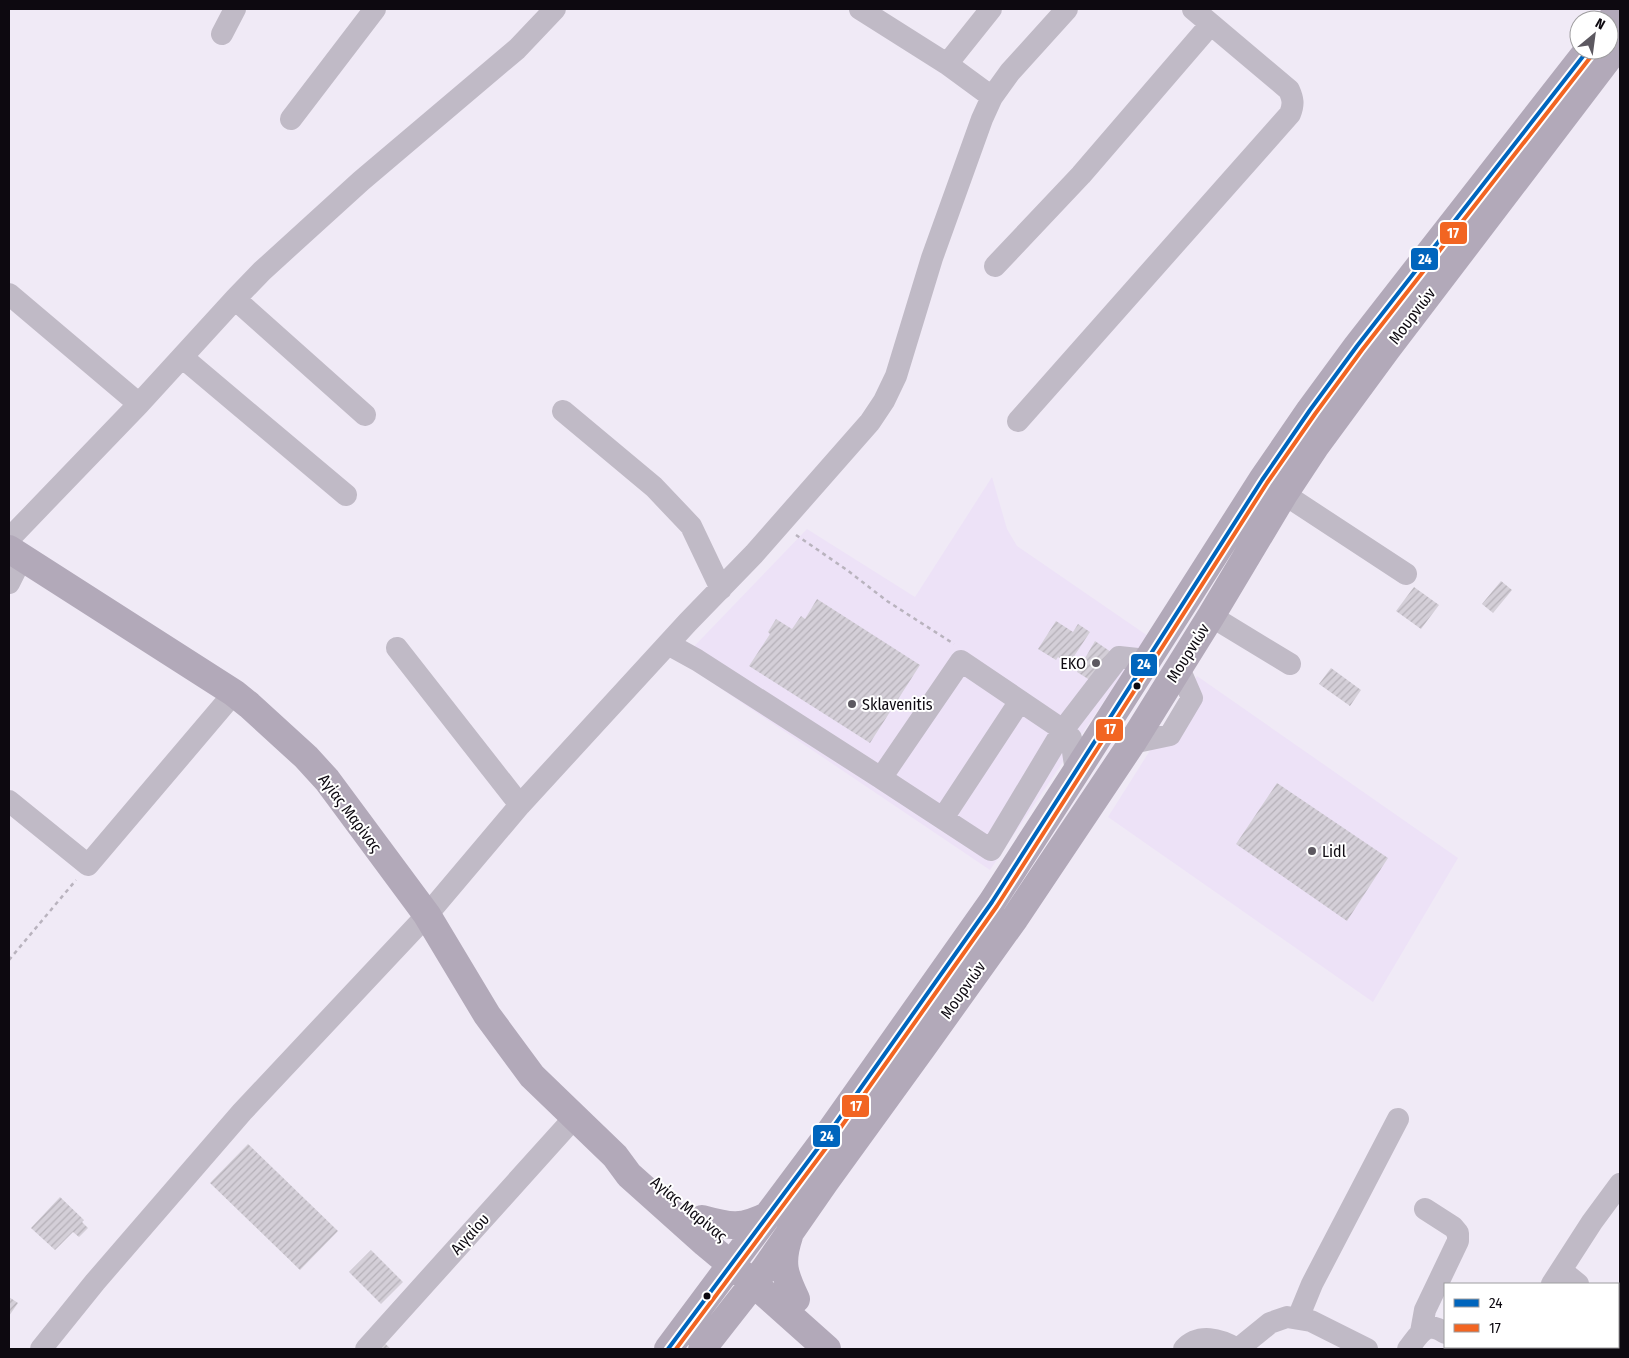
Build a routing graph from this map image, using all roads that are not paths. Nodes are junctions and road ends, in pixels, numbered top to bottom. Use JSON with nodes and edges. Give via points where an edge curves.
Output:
{"nodes":[{"id":1,"x":235,"y":9,"type":"edge"},
{"id":2,"x":375,"y":9,"type":"edge"},
{"id":3,"x":555,"y":9,"type":"edge"},
{"id":4,"x":991,"y":9,"type":"edge"},
{"id":5,"x":1067,"y":9,"type":"edge"},
{"id":6,"x":1193,"y":9,"type":"edge"},
{"id":7,"x":870,"y":12,"type":"edge"},
{"id":8,"x":1211,"y":24,"type":"junction"},
{"id":9,"x":222,"y":34,"type":"dead end"},
{"id":10,"x":1605,"y":60,"type":"edge"},
{"id":11,"x":1605,"y":60,"type":"edge"},
{"id":12,"x":947,"y":64,"type":"junction"},
{"id":13,"x":992,"y":97,"type":"junction"},
{"id":14,"x":291,"y":119,"type":"dead end"},
{"id":15,"x":995,"y":266,"type":"dead end"},
{"id":16,"x":9,"y":294,"type":"edge"},
{"id":17,"x":234,"y":299,"type":"junction"},
{"id":18,"x":182,"y":358,"type":"junction"},
{"id":19,"x":139,"y":404,"type":"junction"},
{"id":20,"x":563,"y":411,"type":"dead end"},
{"id":21,"x":365,"y":415,"type":"dead end"},
{"id":22,"x":1018,"y":420,"type":"dead end"},
{"id":23,"x":1284,"y":494,"type":"junction"},
{"id":24,"x":346,"y":495,"type":"dead end"},
{"id":25,"x":13,"y":549,"type":"edge"},
{"id":26,"x":1406,"y":574,"type":"dead end"},
{"id":27,"x":9,"y":583,"type":"edge"},
{"id":28,"x":721,"y":589,"type":"junction"},
{"id":29,"x":1211,"y":616,"type":"junction"},
{"id":30,"x":668,"y":644,"type":"junction"},
{"id":31,"x":397,"y":648,"type":"dead end"},
{"id":32,"x":1147,"y":660,"type":"junction"},
{"id":33,"x":1290,"y":664,"type":"dead end"},
{"id":34,"x":1179,"y":668,"type":"junction"},
{"id":35,"x":234,"y":693,"type":"junction"},
{"id":36,"x":1020,"y":701,"type":"junction"},
{"id":37,"x":1064,"y":730,"type":"junction"},
{"id":38,"x":1132,"y":743,"type":"junction"},
{"id":39,"x":1076,"y":772,"type":"junction"},
{"id":40,"x":881,"y":778,"type":"junction"},
{"id":41,"x":9,"y":801,"type":"edge"},
{"id":42,"x":520,"y":805,"type":"junction"},
{"id":43,"x":943,"y":818,"type":"junction"},
{"id":44,"x":427,"y":915,"type":"junction"},
{"id":45,"x":574,"y":1118,"type":"junction"},
{"id":46,"x":1398,"y":1120,"type":"dead end"},
{"id":47,"x":1620,"y":1184,"type":"edge"},
{"id":48,"x":1425,"y":1209,"type":"dead end"},
{"id":49,"x":769,"y":1215,"type":"junction"},
{"id":50,"x":697,"y":1226,"type":"junction"},
{"id":51,"x":790,"y":1232,"type":"junction"},
{"id":52,"x":736,"y":1259,"type":"junction"},
{"id":53,"x":758,"y":1276,"type":"junction"},
{"id":54,"x":1564,"y":1280,"type":"edge"},
{"id":55,"x":702,"y":1304,"type":"junction"},
{"id":56,"x":791,"y":1306,"type":"junction"},
{"id":57,"x":727,"y":1317,"type":"junction"},
{"id":58,"x":1298,"y":1318,"type":"junction"},
{"id":59,"x":1444,"y":1332,"type":"edge"},
{"id":60,"x":1414,"y":1340,"type":"edge"},
{"id":61,"x":40,"y":1349,"type":"edge"},
{"id":62,"x":366,"y":1349,"type":"edge"},
{"id":63,"x":668,"y":1349,"type":"edge"},
{"id":64,"x":702,"y":1349,"type":"edge"},
{"id":65,"x":827,"y":1349,"type":"edge"},
{"id":66,"x":848,"y":1349,"type":"edge"},
{"id":67,"x":1184,"y":1349,"type":"edge"},
{"id":68,"x":1238,"y":1349,"type":"edge"},
{"id":69,"x":1368,"y":1349,"type":"edge"}],
"edges":[{"from":1,"to":9,"type":"street"},
{"from":2,"to":14,"type":"street"},
{"from":3,"to":17,"type":"street","via":[[517,49],[361,181]]},
{"from":4,"to":12,"type":"street"},
{"from":5,"to":13,"type":"street","via":[[1010,72]]},
{"from":6,"to":8,"type":"street"},
{"from":7,"to":12,"type":"street"},
{"from":8,"to":15,"type":"street","via":[[1081,175]]},
{"from":8,"to":22,"type":"street","via":[[1289,90],[1293,98],[1290,114]]},
{"from":10,"to":23,"type":"main road","name":"Μουρνιών","via":[[1387,349]]},
{"from":11,"to":32,"type":"main road","name":"Μουρνιών","via":[[1357,346],[1262,480]]},
{"from":12,"to":13,"type":"street"},
{"from":13,"to":28,"type":"street","via":[[935,249],[896,376],[884,400],[870,422]]},
{"from":16,"to":19,"type":"street"},
{"from":17,"to":18,"type":"street"},
{"from":17,"to":21,"type":"street"},
{"from":18,"to":19,"type":"street"},
{"from":18,"to":24,"type":"street"},
{"from":19,"to":25,"type":"street"},
{"from":20,"to":28,"type":"street","via":[[654,487],[691,526]]},
{"from":23,"to":26,"type":"street"},
{"from":23,"to":29,"type":"main road","name":"Μουρνιών"},
{"from":25,"to":27,"type":"street"},
{"from":25,"to":35,"type":"main road","name":"Αγίας Μαρίνας"},
{"from":28,"to":30,"type":"street"},
{"from":29,"to":33,"type":"street"},
{"from":29,"to":34,"type":"main road","name":"Μουρνιών"},
{"from":30,"to":40,"type":"street"},
{"from":30,"to":42,"type":"street"},
{"from":31,"to":42,"type":"street"},
{"from":32,"to":37,"type":"street","via":[[1119,657]]},
{"from":32,"to":39,"type":"main road","name":"Μουρνιών"},
{"from":34,"to":38,"type":"main road","name":"Μουρνιών"},
{"from":34,"to":38,"type":"street","via":[[1192,698],[1170,735]]},
{"from":35,"to":41,"type":"street","via":[[88,865]]},
{"from":35,"to":44,"type":"main road","name":"Αγίας Μαρίνας","via":[[327,780]]},
{"from":36,"to":37,"type":"street"},
{"from":36,"to":40,"type":"street","via":[[961,661]]},
{"from":36,"to":43,"type":"street"},
{"from":37,"to":39,"type":"street","via":[[1071,738]]},
{"from":37,"to":43,"type":"street","via":[[991,850]]},
{"from":38,"to":51,"type":"main road","name":"Μουρνιών","via":[[1015,918]]},
{"from":39,"to":49,"type":"main road","name":"Μουρνιών","via":[[992,902]]},
{"from":40,"to":43,"type":"street"},
{"from":42,"to":44,"type":"street"},
{"from":44,"to":45,"type":"main road","name":"Αγίας Μαρίνας","via":[[487,1015],[532,1076]]},
{"from":44,"to":61,"type":"street","via":[[242,1112]]},
{"from":45,"to":50,"type":"main road","name":"Αγίας Μαρίνας","via":[[629,1175]]},
{"from":45,"to":62,"type":"street","name":"Αιγαίου"},
{"from":46,"to":58,"type":"street","via":[[1312,1284]]},
{"from":47,"to":54,"type":"street","via":[[1592,1222]]},
{"from":48,"to":60,"type":"street","via":[[1453,1227],[1458,1233],[1458,1241]]},
{"from":49,"to":50,"type":"main road","via":[[740,1226]]},
{"from":49,"to":52,"type":"main road","name":"Μουρνιών"},
{"from":50,"to":52,"type":"main road","name":"Αγίας Μαρίνας"},
{"from":50,"to":55,"type":"main road","via":[[709,1261]]},
{"from":51,"to":53,"type":"main road","name":"Μουρνιών"},
{"from":51,"to":56,"type":"main road","via":[[783,1266]]},
{"from":52,"to":53,"type":"main road","name":"Αγίας Μαρίνας"},
{"from":52,"to":55,"type":"main road","name":"Μουρνιών"},
{"from":53,"to":56,"type":"main road","name":"Αγίας Μαρίνας"},
{"from":53,"to":57,"type":"main road","name":"Μουρνιών"},
{"from":55,"to":63,"type":"main road","name":"Μουρνιών"},
{"from":56,"to":57,"type":"main road","via":[[755,1305]]},
{"from":56,"to":65,"type":"main road","name":"Αγίας Μαρίνας"},
{"from":56,"to":66,"type":"main road","name":"Αγίας Μαρίνας"},
{"from":57,"to":64,"type":"main road","name":"Μουρνιών"},
{"from":58,"to":68,"type":"street","via":[[1287,1317],[1270,1323]]},
{"from":58,"to":69,"type":"street","via":[[1311,1321]]},
{"from":59,"to":60,"type":"street","via":[[1427,1327]]},
{"from":67,"to":68,"type":"street","via":[[1200,1339],[1214,1339]]}]}
